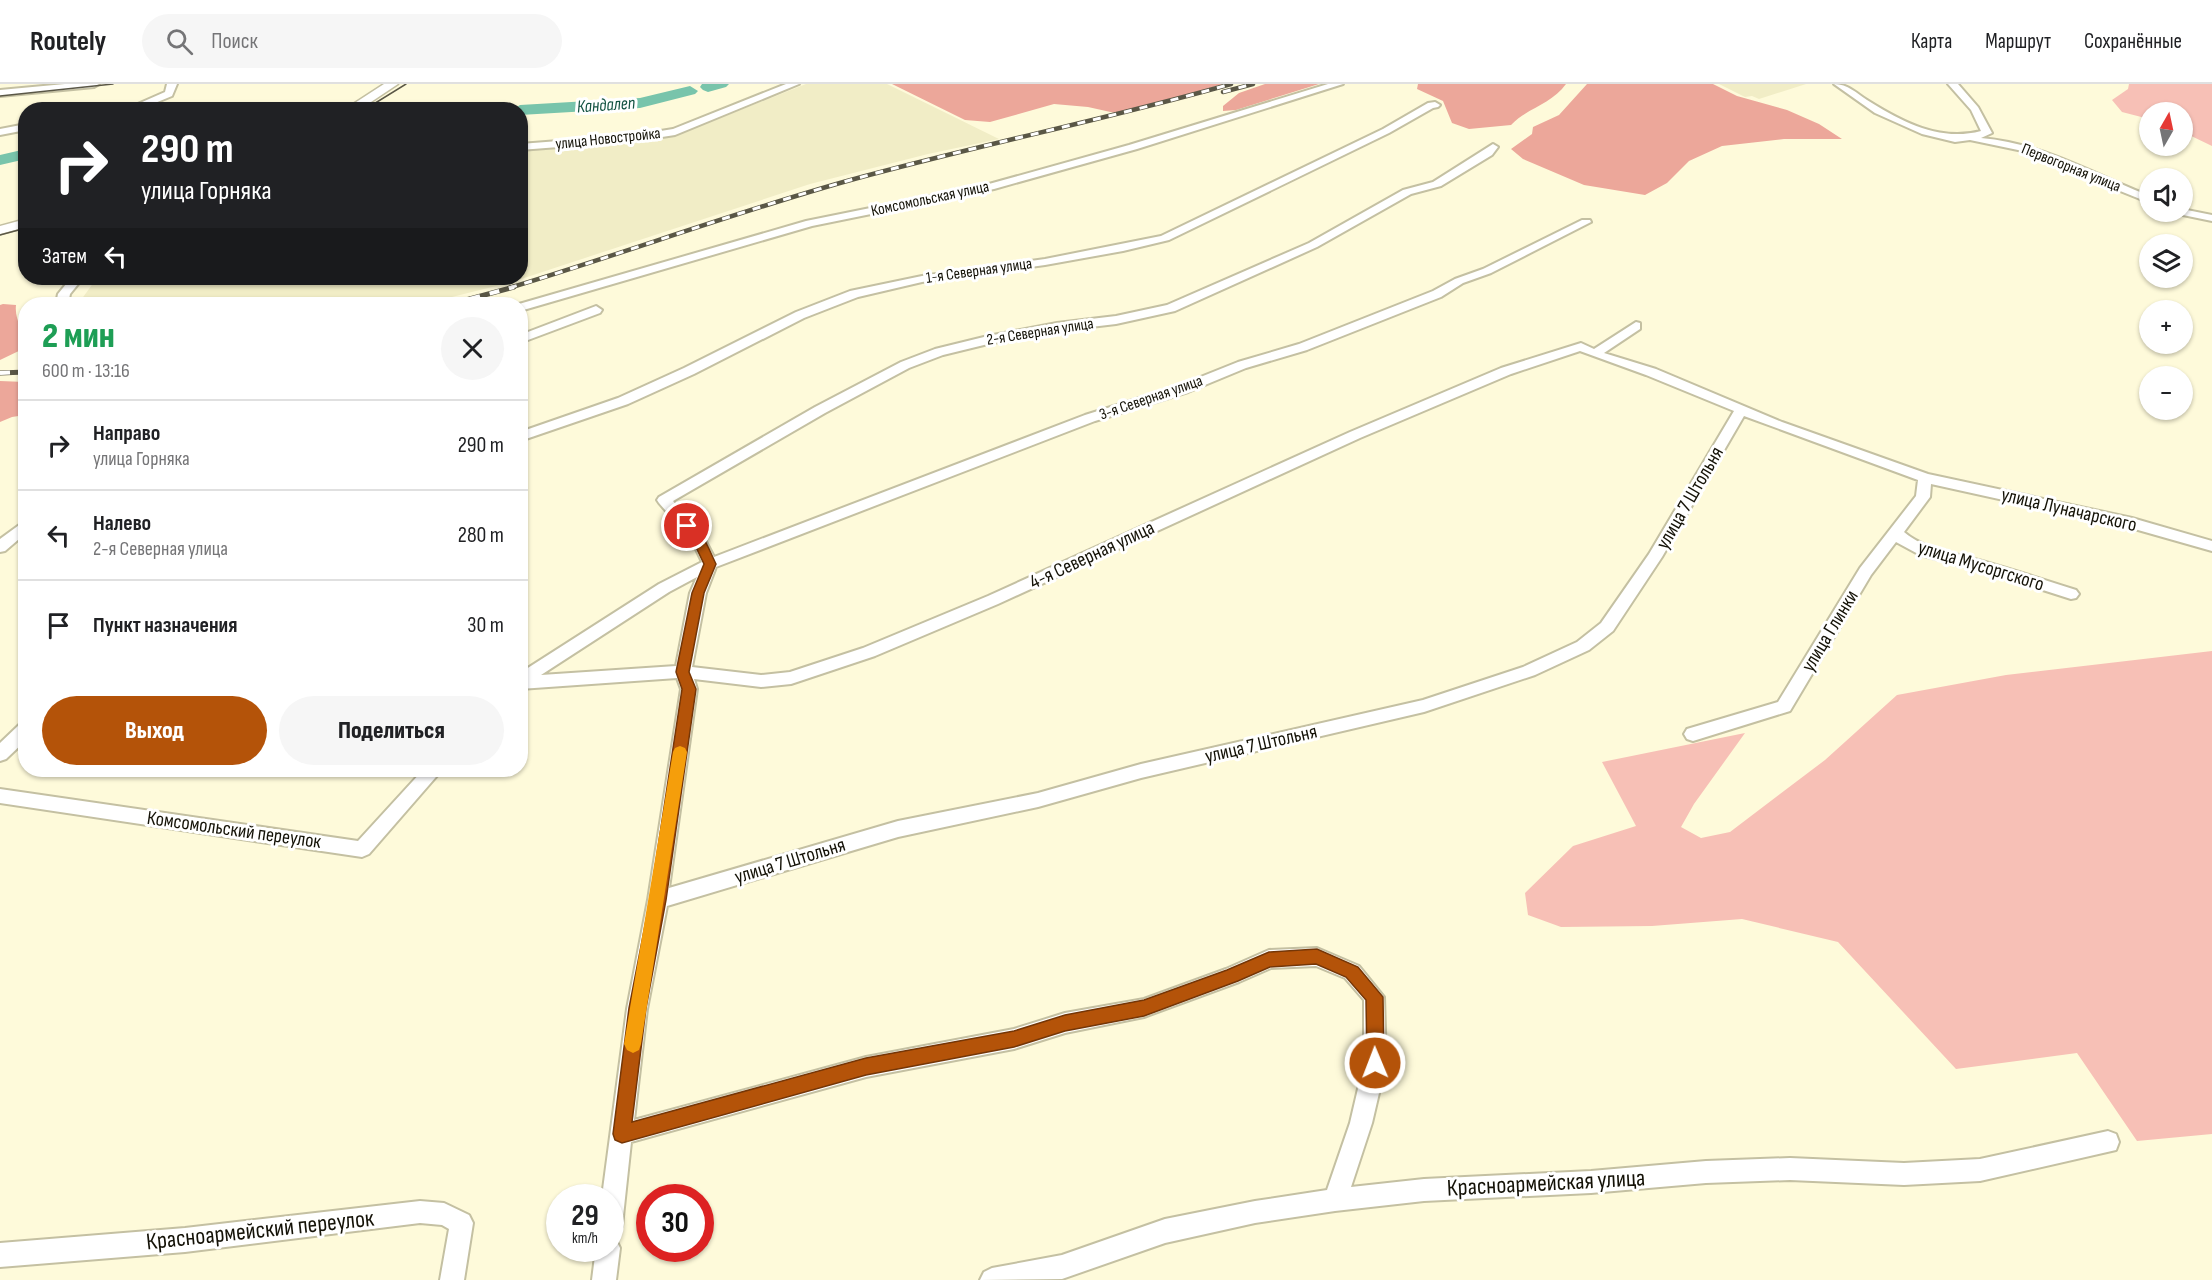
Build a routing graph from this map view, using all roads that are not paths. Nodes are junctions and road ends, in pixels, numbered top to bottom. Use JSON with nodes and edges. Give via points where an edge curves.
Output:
{"nodes":[{"id":1,"x":94,"y":84,"type":"edge"},
{"id":2,"x":172,"y":84,"type":"edge"},
{"id":3,"x":392,"y":84,"type":"edge"},
{"id":4,"x":794,"y":84,"type":"edge"},
{"id":5,"x":1338,"y":84,"type":"edge"},
{"id":6,"x":1839,"y":84,"type":"edge"},
{"id":7,"x":1953,"y":84,"type":"edge"},
{"id":8,"x":0,"y":93,"type":"edge"},
{"id":9,"x":148,"y":102,"type":"edge"},
{"id":10,"x":363,"y":102,"type":"edge"},
{"id":11,"x":1435,"y":105,"type":"dead end"},
{"id":12,"x":18,"y":129,"type":"edge"},
{"id":13,"x":0,"y":132,"type":"edge"},
{"id":14,"x":1956,"y":140,"type":"junction"},
{"id":15,"x":528,"y":146,"type":"edge"},
{"id":16,"x":1493,"y":147,"type":"dead end"},
{"id":17,"x":2139,"y":195,"type":"edge"},
{"id":18,"x":2193,"y":214,"type":"edge"},
{"id":19,"x":2212,"y":218,"type":"edge"},
{"id":20,"x":1586,"y":222,"type":"dead end"},
{"id":21,"x":18,"y":225,"type":"edge"},
{"id":22,"x":0,"y":230,"type":"edge"},
{"id":23,"x":528,"y":306,"type":"edge"},
{"id":24,"x":596,"y":310,"type":"dead end"},
{"id":25,"x":1636,"y":326,"type":"dead end"},
{"id":26,"x":528,"y":336,"type":"edge"},
{"id":27,"x":1594,"y":354,"type":"junction"},
{"id":28,"x":1741,"y":410,"type":"junction"},
{"id":29,"x":528,"y":434,"type":"edge"},
{"id":30,"x":1925,"y":478,"type":"junction"},
{"id":31,"x":18,"y":532,"type":"edge"},
{"id":32,"x":1894,"y":532,"type":"junction"},
{"id":33,"x":2212,"y":546,"type":"edge"},
{"id":34,"x":0,"y":547,"type":"edge"},
{"id":35,"x":710,"y":564,"type":"junction"},
{"id":36,"x":2071,"y":594,"type":"dead end"},
{"id":37,"x":682,"y":672,"type":"junction"},
{"id":38,"x":528,"y":677,"type":"edge"},
{"id":39,"x":528,"y":682,"type":"edge"},
{"id":40,"x":1693,"y":734,"type":"dead end"},
{"id":41,"x":18,"y":737,"type":"edge"},
{"id":42,"x":0,"y":754,"type":"edge"},
{"id":43,"x":427,"y":777,"type":"edge"},
{"id":44,"x":0,"y":796,"type":"edge"},
{"id":45,"x":658,"y":900,"type":"junction"},
{"id":46,"x":622,"y":1134,"type":"junction"},
{"id":47,"x":2108,"y":1142,"type":"dead end"},
{"id":48,"x":615,"y":1184,"type":"edge"},
{"id":49,"x":1335,"y":1200,"type":"junction"},
{"id":50,"x":0,"y":1255,"type":"edge"},
{"id":51,"x":606,"y":1262,"type":"edge"},
{"id":52,"x":452,"y":1280,"type":"edge"},
{"id":53,"x":604,"y":1280,"type":"edge"},
{"id":54,"x":992,"y":1280,"type":"edge"}],
"edges":[{"from":1,"to":8,"type":"street"},
{"from":2,"to":9,"type":"street","via":[[169,94]]},
{"from":3,"to":10,"type":"main road"},
{"from":4,"to":15,"type":"street","name":"улица Новостройка","via":[[675,132]]},
{"from":5,"to":23,"type":"street","name":"Комсомольская улица","via":[[1012,181],[810,223]]},
{"from":6,"to":14,"type":"street","via":[[1852,95],[1922,131]]},
{"from":7,"to":14,"type":"street","via":[[1975,109],[1987,133]]},
{"from":11,"to":29,"type":"street","name":"1-я Северная улица","via":[[1165,238],[854,294],[800,315],[623,401]]},
{"from":12,"to":13,"type":"street"},
{"from":14,"to":17,"type":"street","name":"Первогорная улица","via":[[1993,141],[2033,150]]},
{"from":16,"to":35,"type":"street","name":"2-я Северная улица","via":[[1437,184],[1407,192],[1313,245],[1171,308],[939,352],[905,365],[820,410],[664,500],[698,539]]},
{"from":18,"to":19,"type":"street"},
{"from":20,"to":35,"type":"street","name":"3-я Северная улица","via":[[1437,294],[1303,347],[1090,418]]},
{"from":21,"to":22,"type":"main road"},
{"from":24,"to":26,"type":"street"},
{"from":25,"to":27,"type":"street"},
{"from":27,"to":28,"type":"street","via":[[1651,372]]},
{"from":27,"to":37,"type":"street","name":"4-я Северная улица","via":[[1581,347],[1506,371],[993,600],[869,651],[791,678],[761,681]]},
{"from":28,"to":30,"type":"street"},
{"from":28,"to":45,"type":"street","name":"улица 7 Штольня","via":[[1655,557],[1607,627],[1583,646],[1529,671],[1424,706],[1141,771],[1038,800],[898,829]]},
{"from":30,"to":32,"type":"street","name":"улица Глинки","via":[[1923,497]]},
{"from":30,"to":33,"type":"street","name":"улица Луначарского","via":[[2132,522]]},
{"from":31,"to":34,"type":"street"},
{"from":32,"to":36,"type":"street","name":"улица Мусоргского","via":[[1908,545],[1929,554],[1959,559]]},
{"from":32,"to":40,"type":"street","name":"улица Глинки","via":[[1784,707]]},
{"from":35,"to":37,"type":"street","via":[[698,593]]},
{"from":35,"to":38,"type":"street","via":[[664,588]]},
{"from":37,"to":39,"type":"street","name":"4-я Северная улица"},
{"from":37,"to":45,"type":"street","via":[[689,689]]},
{"from":41,"to":42,"type":"street"},
{"from":43,"to":44,"type":"street","name":"Комсомольский переулок","via":[[362,849]]},
{"from":45,"to":46,"type":"street","via":[[637,1008]]},
{"from":46,"to":48,"type":"street"},
{"from":46,"to":49,"type":"street","via":[[866,1067],[1014,1039],[1065,1023],[1144,1008],[1269,959],[1317,957],[1352,972],[1374,997],[1375,1063],[1361,1124]]},
{"from":47,"to":49,"type":"street","name":"Красноармейская улица","via":[[1980,1170],[1904,1174],[1790,1169],[1706,1172],[1424,1190]]},
{"from":49,"to":54,"type":"street","name":"Красноармейская улица","via":[[1255,1212],[1165,1232],[1062,1267]]},
{"from":50,"to":52,"type":"street","name":"Красноармейский переулок","via":[[420,1212],[444,1214],[461,1223]]},
{"from":51,"to":53,"type":"street"}]}
